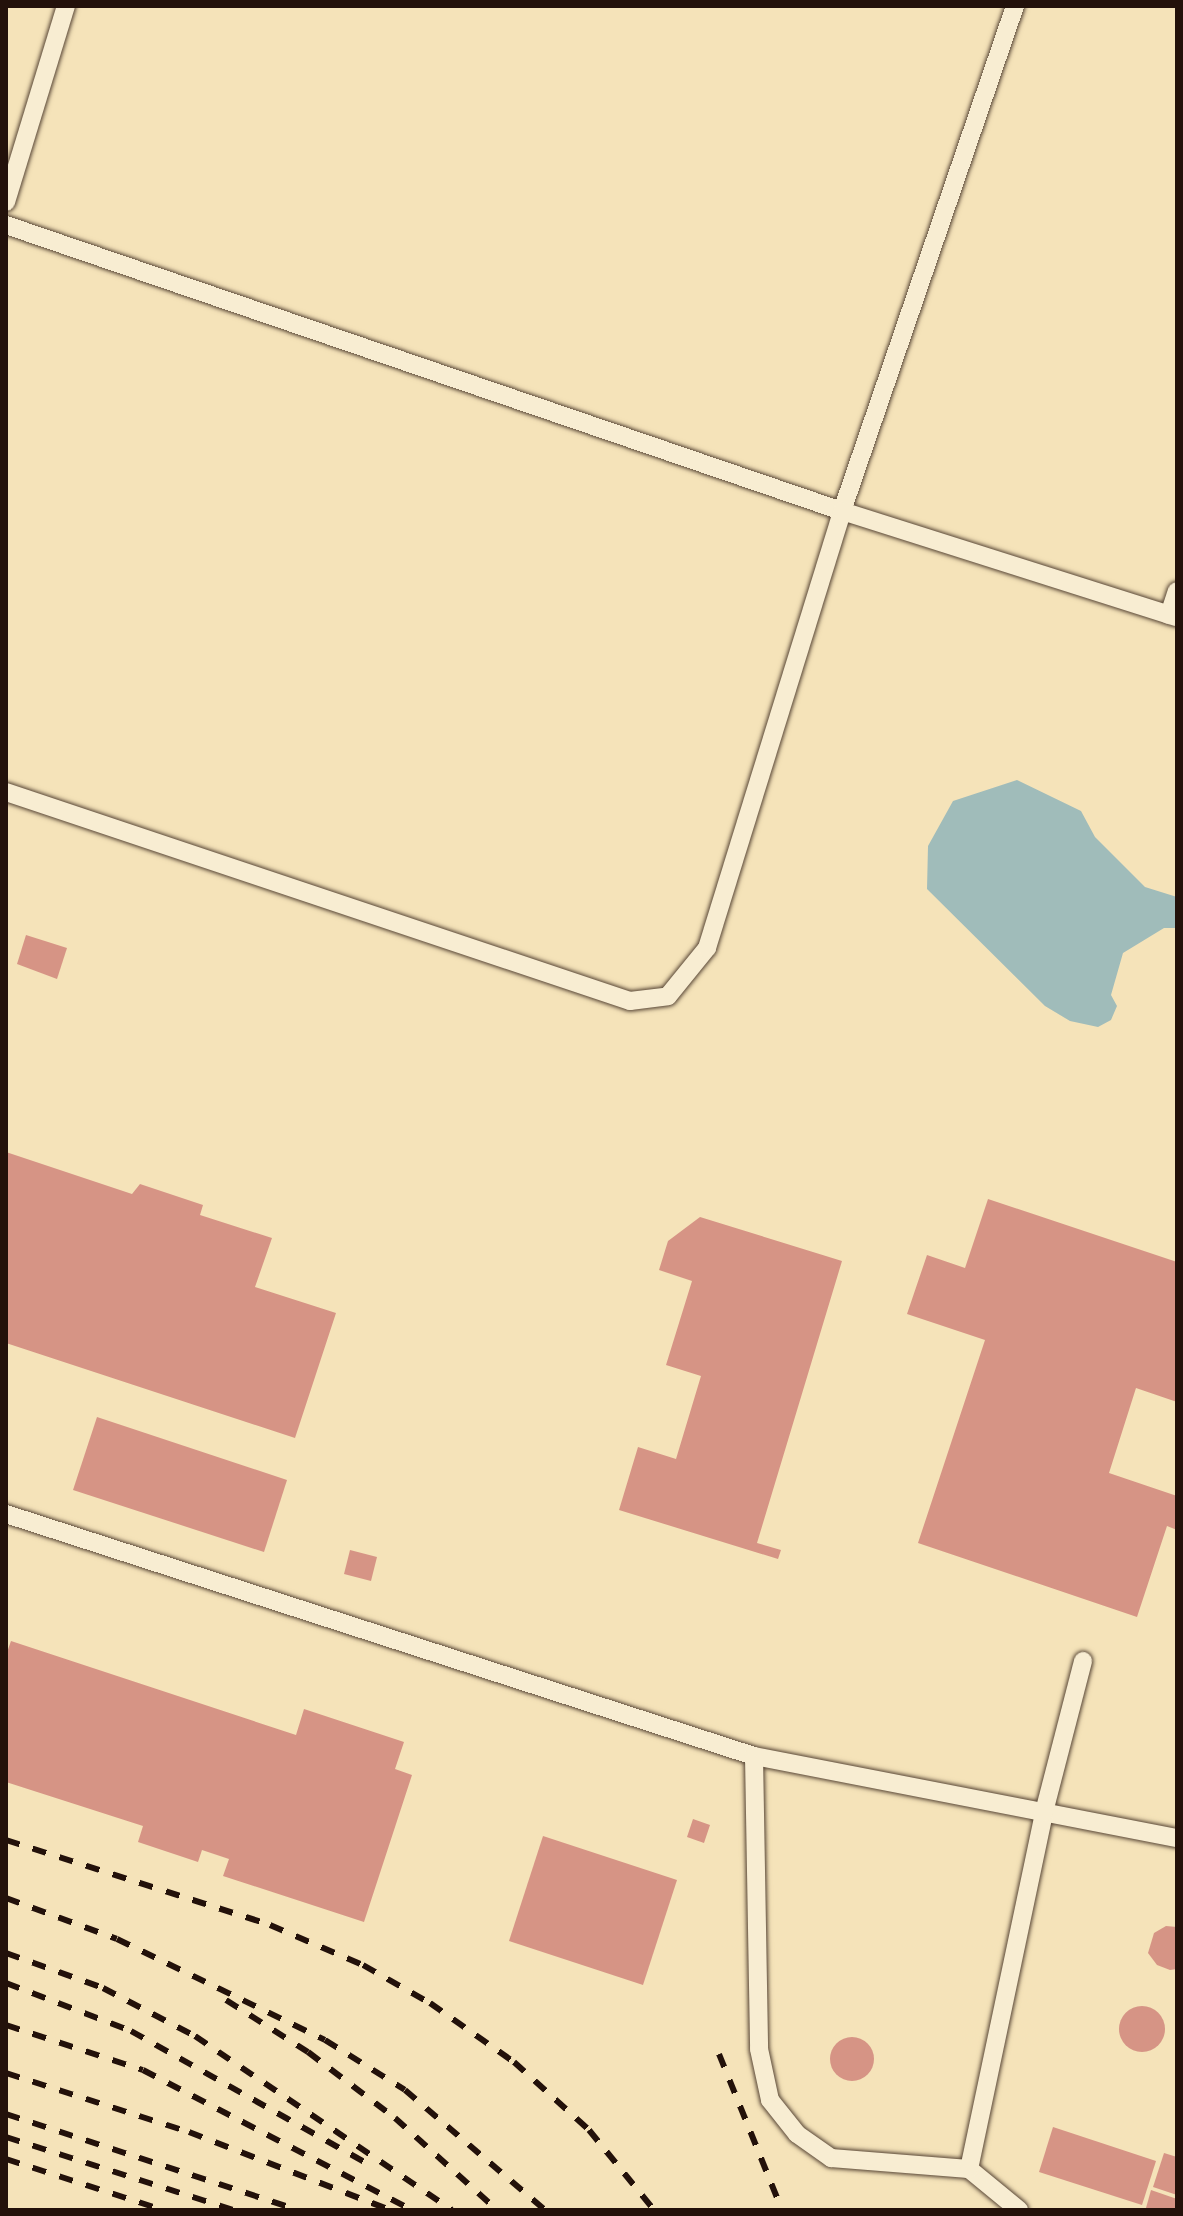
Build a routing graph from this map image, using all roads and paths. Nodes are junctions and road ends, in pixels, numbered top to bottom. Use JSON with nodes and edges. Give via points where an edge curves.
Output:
{"nodes":[{"id":1,"x":66,"y":6,"type":"edge"},
{"id":2,"x":1015,"y":6,"type":"edge"},
{"id":3,"x":6,"y":202,"type":"edge"},
{"id":4,"x":6,"y":225,"type":"edge"},
{"id":5,"x":842,"y":511,"type":"junction"},
{"id":6,"x":1177,"y":591,"type":"edge"},
{"id":7,"x":1173,"y":616,"type":"edge"},
{"id":8,"x":6,"y":792,"type":"edge"},
{"id":9,"x":6,"y":1514,"type":"edge"},
{"id":10,"x":1083,"y":1661,"type":"dead end"},
{"id":11,"x":754,"y":1756,"type":"junction"},
{"id":12,"x":1044,"y":1812,"type":"junction"},
{"id":13,"x":1177,"y":1838,"type":"edge"},
{"id":14,"x":969,"y":2169,"type":"junction"},
{"id":15,"x":1019,"y":2210,"type":"edge"}],
"edges":[{"from":1,"to":3,"type":"lane"},
{"from":2,"to":5,"type":"lane"},
{"from":4,"to":5,"type":"lane"},
{"from":5,"to":7,"type":"lane"},
{"from":5,"to":8,"type":"lane","via":[[707,948],[668,996],[630,1001]]},
{"from":6,"to":7,"type":"lane"},
{"from":9,"to":11,"type":"lane"},
{"from":10,"to":12,"type":"lane"},
{"from":11,"to":12,"type":"lane"},
{"from":11,"to":14,"type":"lane","via":[[759,2049],[770,2100],[797,2134],[831,2158]]},
{"from":12,"to":13,"type":"lane"},
{"from":12,"to":14,"type":"lane"},
{"from":14,"to":15,"type":"lane"}]}
